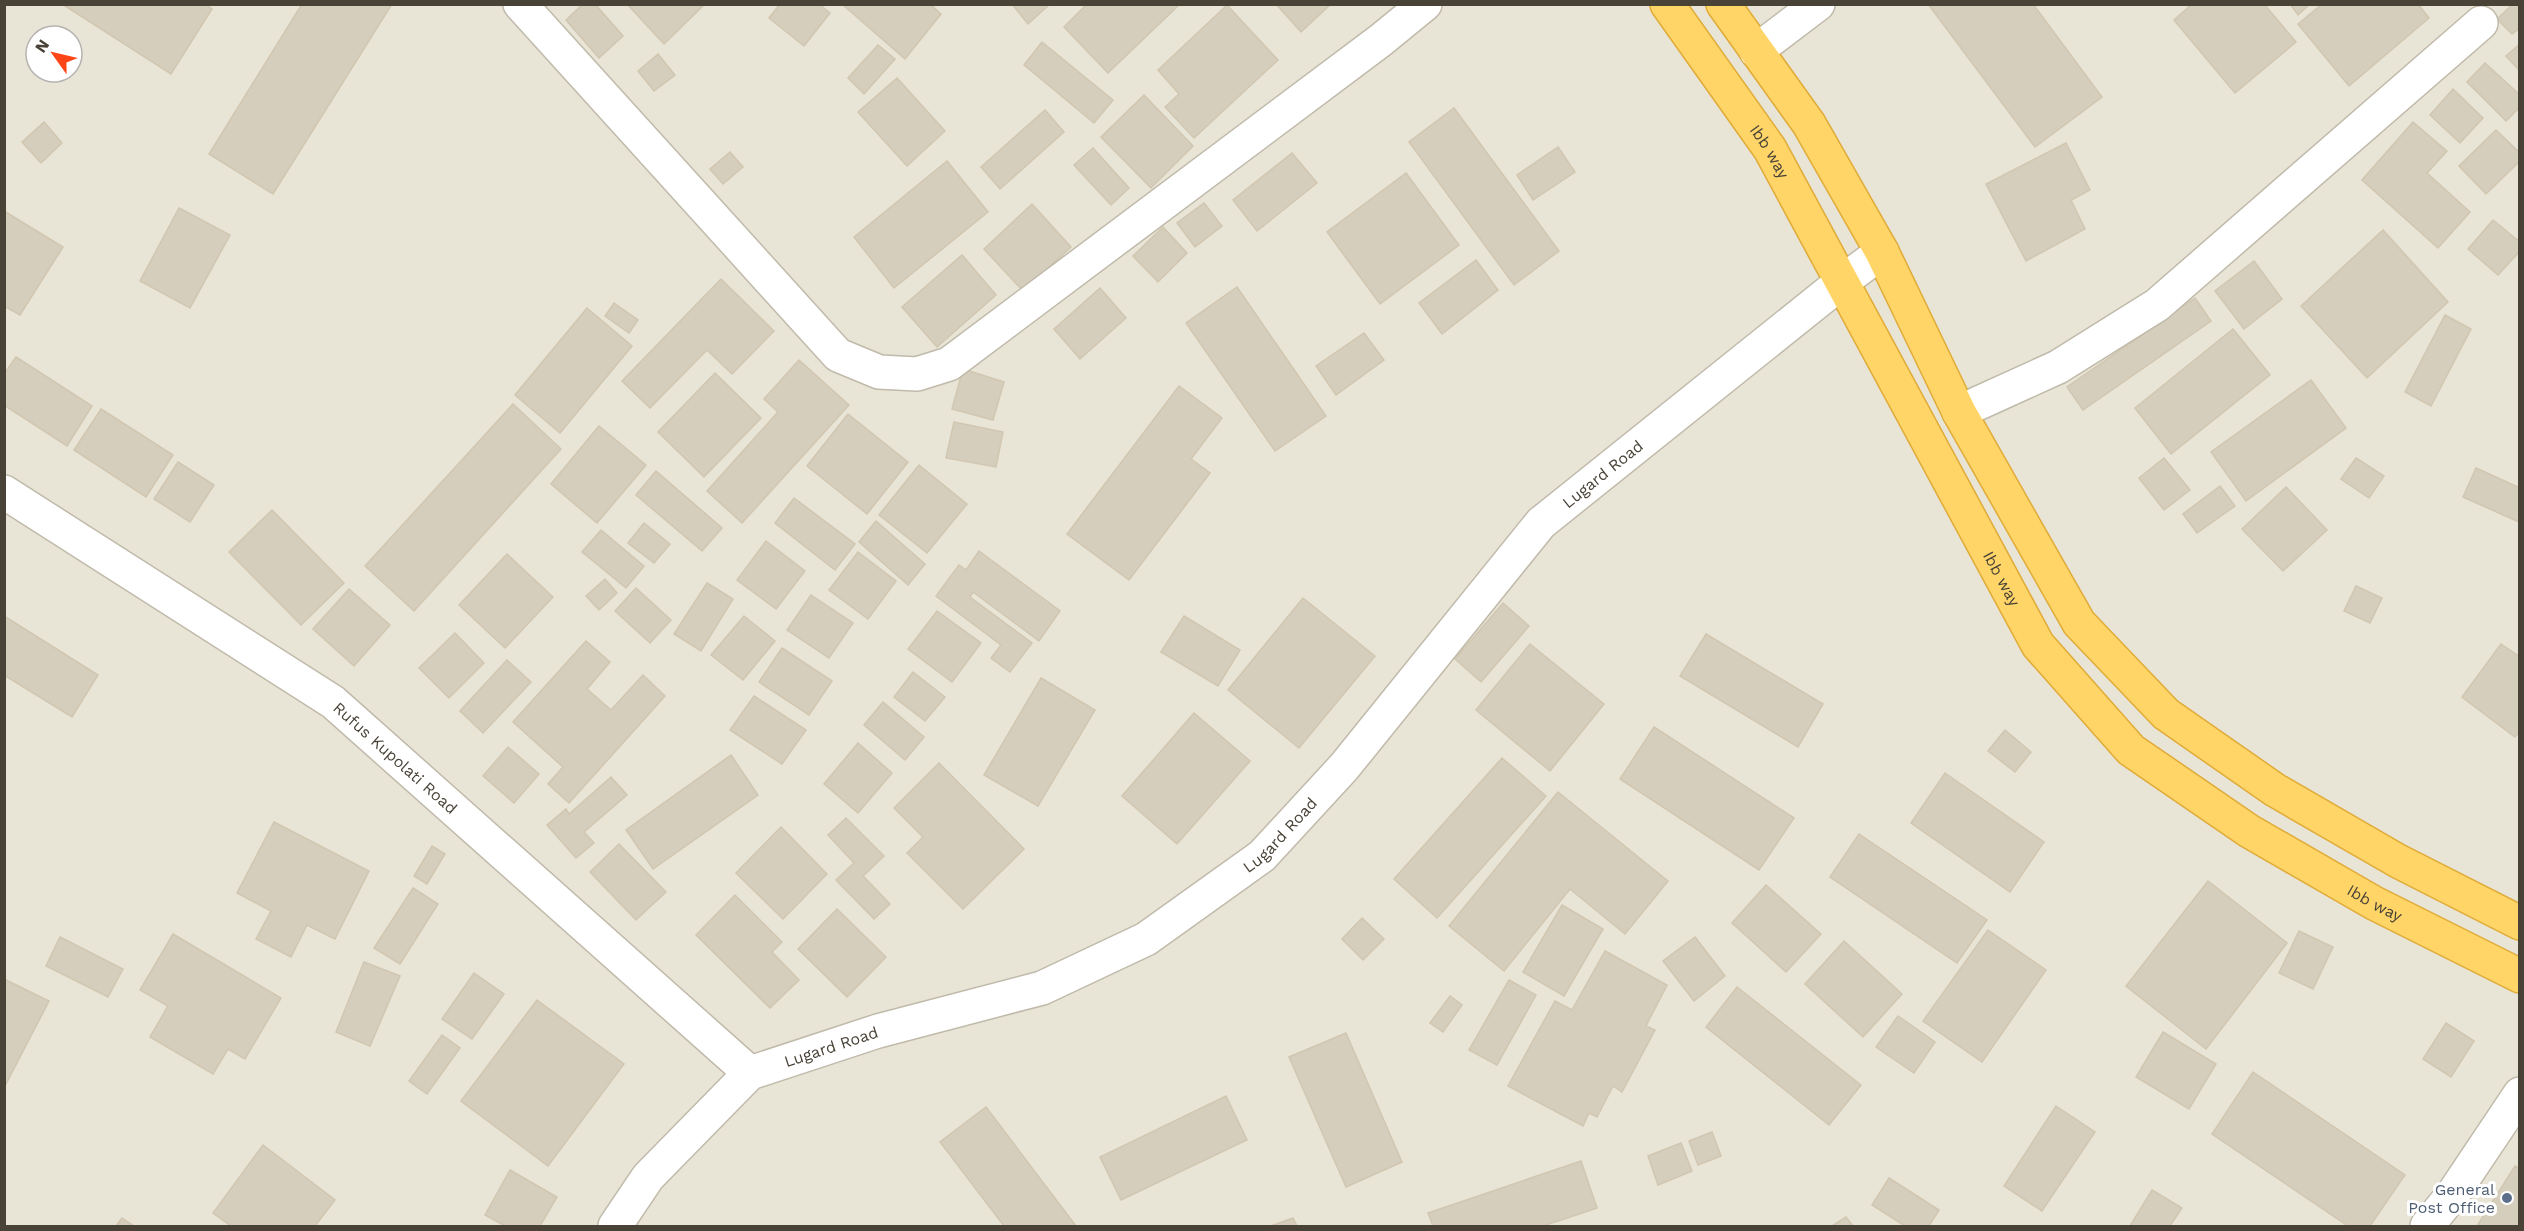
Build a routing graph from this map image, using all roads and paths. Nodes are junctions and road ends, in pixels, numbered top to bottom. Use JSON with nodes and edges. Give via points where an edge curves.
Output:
{"nodes":[{"id":1,"x":520,"y":4,"type":"edge"},
{"id":2,"x":1425,"y":4,"type":"edge"},
{"id":3,"x":1666,"y":4,"type":"edge"},
{"id":4,"x":1723,"y":4,"type":"edge"},
{"id":5,"x":1818,"y":4,"type":"edge"},
{"id":6,"x":2481,"y":23,"type":"dead end"},
{"id":7,"x":1756,"y":51,"type":"junction"},
{"id":8,"x":1882,"y":252,"type":"junction"},
{"id":9,"x":1843,"y":281,"type":"junction"},
{"id":10,"x":1959,"y":412,"type":"junction"},
{"id":11,"x":4,"y":492,"type":"edge"},
{"id":12,"x":2520,"y":923,"type":"edge"},
{"id":13,"x":2520,"y":976,"type":"edge"},
{"id":14,"x":750,"y":1073,"type":"junction"},
{"id":15,"x":2520,"y":1094,"type":"edge"},
{"id":16,"x":615,"y":1227,"type":"edge"},
{"id":17,"x":2427,"y":1227,"type":"edge"}],
"edges":[{"from":1,"to":2,"type":"street","via":[[838,355],[879,372],[917,374],[949,364]]},
{"from":3,"to":9,"type":"highway","name":"Ibb way","via":[[1770,149]]},
{"from":4,"to":7,"type":"highway"},
{"from":5,"to":7,"type":"street"},
{"from":6,"to":10,"type":"street","via":[[2157,305],[2058,367]]},
{"from":7,"to":8,"type":"highway","via":[[1809,124]]},
{"from":8,"to":9,"type":"street","name":"Lugard Road"},
{"from":8,"to":10,"type":"highway"},
{"from":9,"to":13,"type":"highway","name":"Ibb way","via":[[2038,645],[2131,750],[2249,831],[2374,903]]},
{"from":9,"to":14,"type":"street","name":"Lugard Road","via":[[1541,523],[1344,767],[1262,856],[1206,898],[1146,939],[1042,988],[878,1031]]},
{"from":10,"to":12,"type":"highway","via":[[2079,622],[2166,714],[2275,789],[2398,861]]},
{"from":11,"to":14,"type":"street","name":"Rufus Kupolati Road","via":[[333,702]]},
{"from":14,"to":16,"type":"street","name":"Lugard Road","via":[[648,1177]]},
{"from":15,"to":17,"type":"street"}]}
